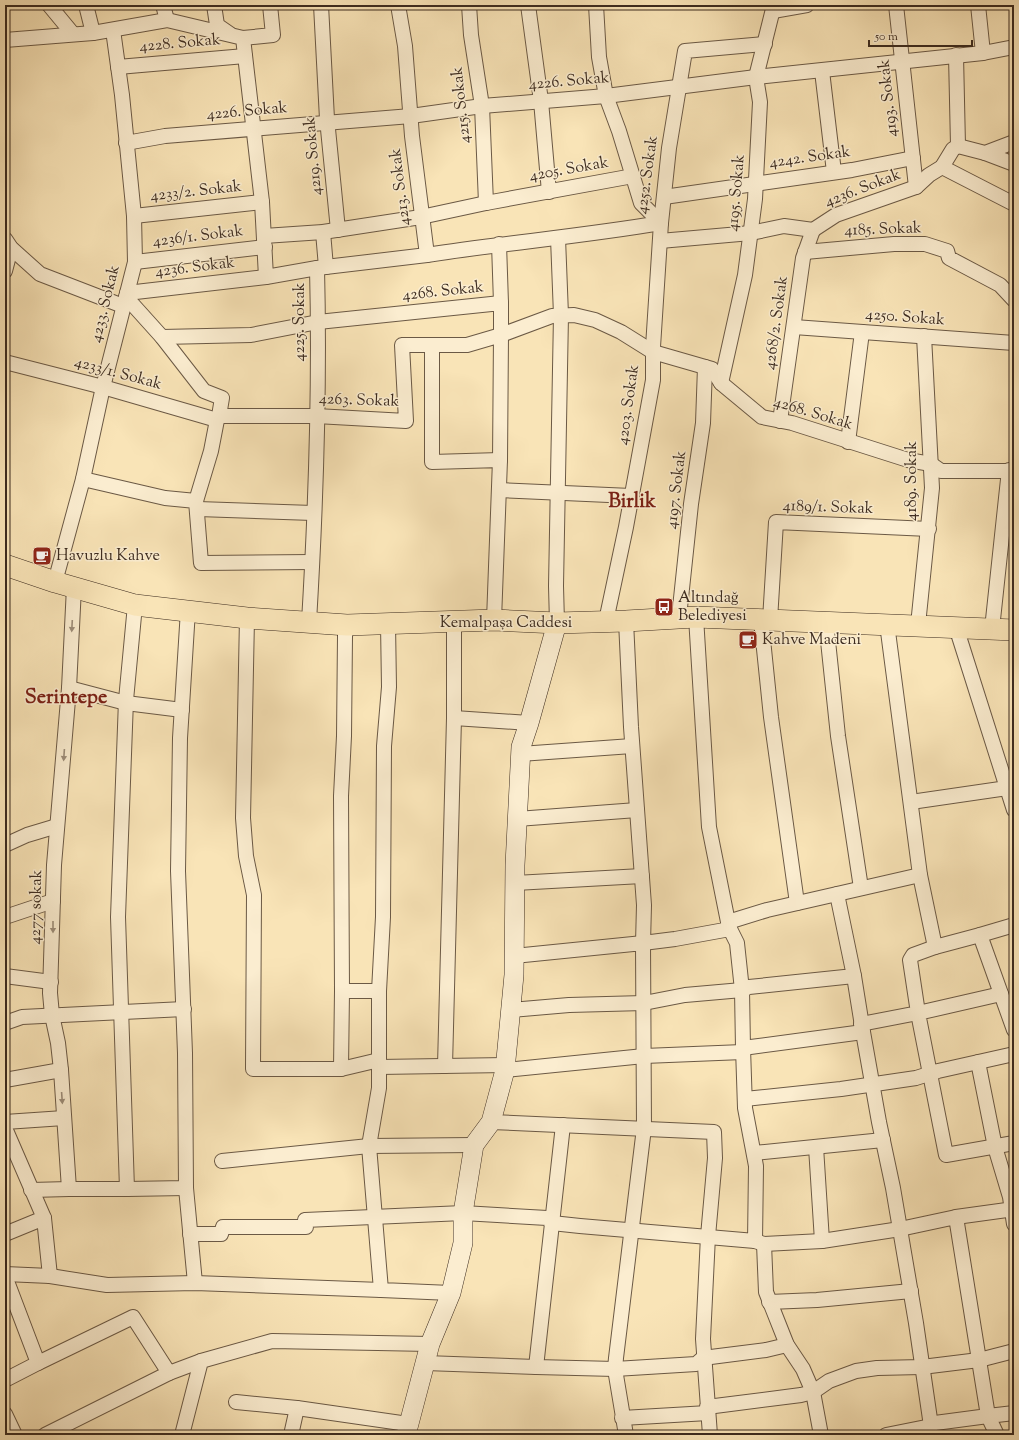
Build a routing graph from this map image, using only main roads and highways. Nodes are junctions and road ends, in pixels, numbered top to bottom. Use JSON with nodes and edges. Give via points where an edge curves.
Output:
{"nodes":[{"id":1,"x":5,"y":565,"type":"edge"},
{"id":2,"x":558,"y":623,"type":"junction"},
{"id":3,"x":1014,"y":630,"type":"edge"},
{"id":4,"x":407,"y":1430,"type":"edge"}],
"edges":[{"from":1,"to":2,"type":"main road","name":"Kemalpaşa Caddesi","via":[[136,605],[247,618],[347,625],[494,620]]},
{"from":2,"to":3,"type":"main road","name":"Kemalpaşa Caddesi","via":[[687,617]]},
{"from":2,"to":4,"type":"main road","via":[[520,754],[514,956],[505,1068],[491,1122],[474,1145],[463,1213],[463,1243],[451,1293],[430,1344]]}]}
